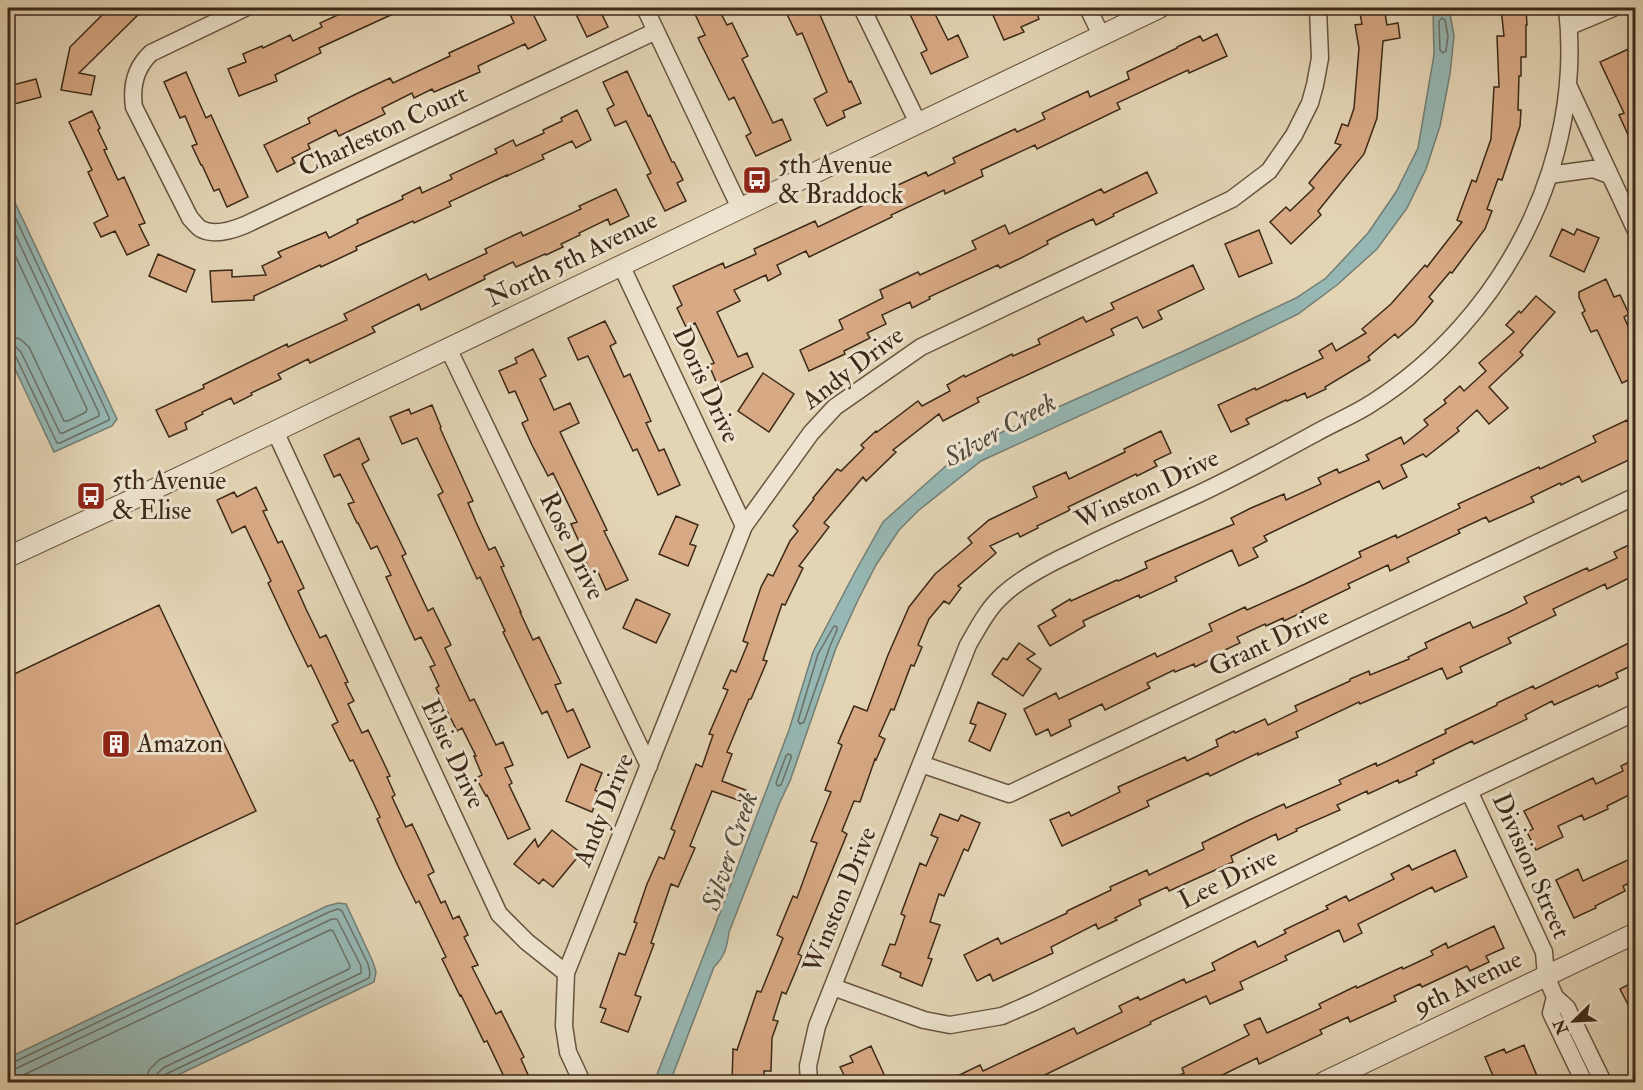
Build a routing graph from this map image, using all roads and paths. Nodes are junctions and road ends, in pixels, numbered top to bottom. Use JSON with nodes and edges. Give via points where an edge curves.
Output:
{"nodes":[{"id":1,"x":245,"y":8,"type":"edge"},
{"id":2,"x":645,"y":8,"type":"edge"},
{"id":3,"x":862,"y":8,"type":"edge"},
{"id":4,"x":1088,"y":8,"type":"edge"},
{"id":5,"x":1159,"y":8,"type":"edge"},
{"id":6,"x":1318,"y":8,"type":"edge"},
{"id":7,"x":1568,"y":8,"type":"edge"},
{"id":8,"x":1613,"y":8,"type":"edge"},
{"id":9,"x":1570,"y":26,"type":"junction"},
{"id":10,"x":656,"y":31,"type":"junction"},
{"id":11,"x":1101,"y":35,"type":"junction"},
{"id":12,"x":1569,"y":87,"type":"junction"},
{"id":13,"x":918,"y":123,"type":"junction"},
{"id":14,"x":1549,"y":175,"type":"junction"},
{"id":15,"x":1609,"y":175,"type":"junction"},
{"id":16,"x":740,"y":208,"type":"junction"},
{"id":17,"x":1635,"y":231,"type":"edge"},
{"id":18,"x":621,"y":265,"type":"junction"},
{"id":19,"x":448,"y":348,"type":"junction"},
{"id":20,"x":275,"y":431,"type":"junction"},
{"id":21,"x":1635,"y":496,"type":"edge"},
{"id":22,"x":744,"y":526,"type":"junction"},
{"id":23,"x":8,"y":557,"type":"edge"},
{"id":24,"x":1635,"y":712,"type":"edge"},
{"id":25,"x":921,"y":764,"type":"junction"},
{"id":26,"x":649,"y":766,"type":"junction"},
{"id":27,"x":1468,"y":790,"type":"junction"},
{"id":28,"x":1635,"y":933,"type":"edge"},
{"id":29,"x":566,"y":973,"type":"junction"},
{"id":30,"x":1546,"y":976,"type":"junction"},
{"id":31,"x":833,"y":987,"type":"junction"},
{"id":32,"x":1555,"y":997,"type":"junction"},
{"id":33,"x":582,"y":1083,"type":"edge"},
{"id":34,"x":809,"y":1083,"type":"edge"},
{"id":35,"x":1324,"y":1083,"type":"edge"},
{"id":36,"x":1584,"y":1083,"type":"edge"},
{"id":37,"x":1603,"y":1083,"type":"edge"}],
"edges":[{"from":1,"to":10,"type":"street","name":"Charleston Court","via":[[151,53],[143,61],[132,92],[134,106],[190,218],[201,229],[217,232],[233,230]]},
{"from":2,"to":10,"type":"street"},
{"from":3,"to":13,"type":"street"},
{"from":4,"to":11,"type":"street"},
{"from":5,"to":11,"type":"street","name":"North 5th Avenue"},
{"from":6,"to":22,"type":"street","name":"Andy Drive","via":[[1320,58],[1310,103],[1269,171],[1232,199],[921,346],[836,407],[811,433]]},
{"from":7,"to":9,"type":"street","name":"Winston Drive"},
{"from":8,"to":9,"type":"street"},
{"from":9,"to":12,"type":"street","name":"Winston Drive"},
{"from":10,"to":16,"type":"street"},
{"from":11,"to":13,"type":"street","name":"North 5th Avenue"},
{"from":12,"to":14,"type":"street","name":"Winston Drive"},
{"from":12,"to":15,"type":"street"},
{"from":13,"to":16,"type":"street","name":"North 5th Avenue"},
{"from":14,"to":15,"type":"street","via":[[1593,169]]},
{"from":14,"to":25,"type":"street","name":"Winston Drive","via":[[1516,251],[1492,290],[1443,346],[1398,385],[1372,404],[1222,483],[1047,565],[1003,595],[968,645]]},
{"from":15,"to":17,"type":"street"},
{"from":16,"to":18,"type":"street","name":"North 5th Avenue"},
{"from":18,"to":19,"type":"street","name":"North 5th Avenue"},
{"from":18,"to":22,"type":"street","name":"Doris Drive"},
{"from":19,"to":20,"type":"street","name":"North 5th Avenue"},
{"from":19,"to":26,"type":"street","name":"Rose Drive"},
{"from":20,"to":23,"type":"street","name":"North 5th Avenue"},
{"from":20,"to":29,"type":"street","name":"Elsie Drive","via":[[499,914]]},
{"from":21,"to":25,"type":"street","name":"Grant Drive","via":[[1009,794]]},
{"from":22,"to":26,"type":"street","name":"Andy Drive"},
{"from":24,"to":27,"type":"street","name":"Lee Drive"},
{"from":25,"to":31,"type":"street","name":"Winston Drive"},
{"from":26,"to":29,"type":"street","name":"Andy Drive"},
{"from":27,"to":30,"type":"street","name":"Division Street","via":[[1544,952]]},
{"from":27,"to":31,"type":"street","name":"Lee Drive","via":[[1002,1016],[950,1025],[924,1020]]},
{"from":28,"to":30,"type":"street","name":"9th Avenue"},
{"from":29,"to":33,"type":"street","via":[[564,1026],[568,1052]]},
{"from":30,"to":32,"type":"street","name":"Division Street"},
{"from":30,"to":35,"type":"street","name":"9th Avenue"},
{"from":31,"to":34,"type":"street","name":"Winston Drive","via":[[812,1044]]},
{"from":32,"to":36,"type":"street","name":"Division Street","via":[[1551,1013]]},
{"from":32,"to":37,"type":"street","name":"Division Street","via":[[1567,1008]]}]}
